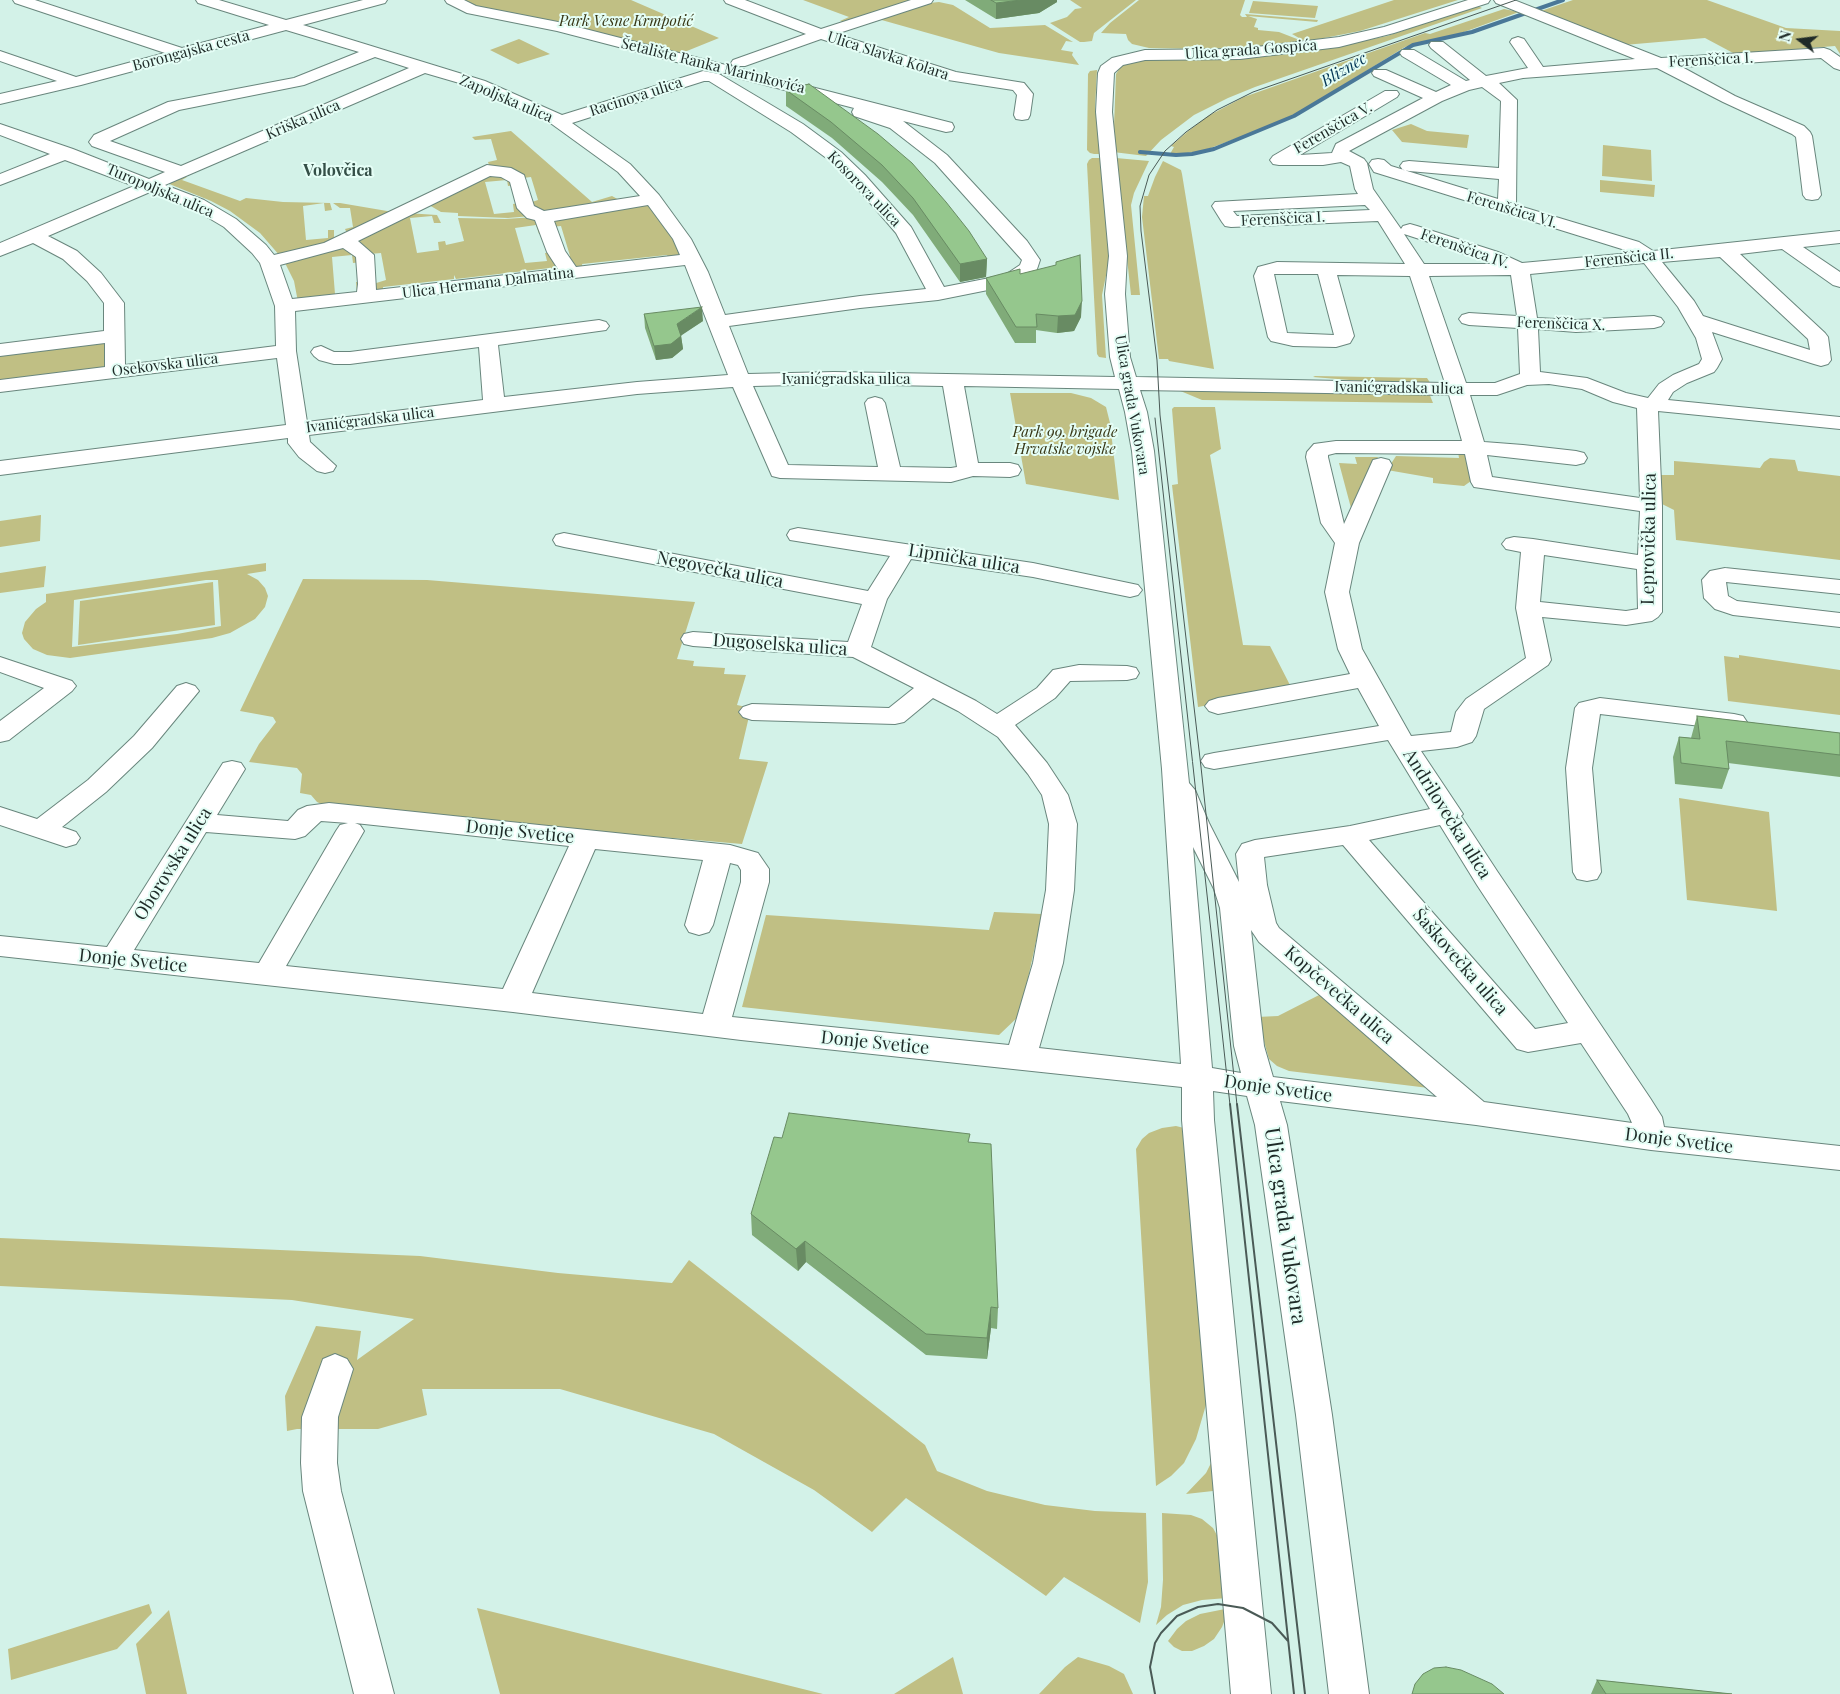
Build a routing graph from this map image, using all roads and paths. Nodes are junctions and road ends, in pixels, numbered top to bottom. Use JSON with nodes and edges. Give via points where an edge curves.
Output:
{"nodes":[{"id":1,"x":20,"y":0,"type":"edge"},
{"id":2,"x":203,"y":0,"type":"edge"},
{"id":3,"x":380,"y":0,"type":"edge"},
{"id":4,"x":452,"y":0,"type":"edge"},
{"id":5,"x":732,"y":0,"type":"edge"},
{"id":6,"x":926,"y":0,"type":"edge"},
{"id":7,"x":1483,"y":0,"type":"edge"},
{"id":8,"x":1501,"y":0,"type":"edge"},
{"id":9,"x":286,"y":25,"type":"junction"},
{"id":10,"x":820,"y":34,"type":"junction"},
{"id":11,"x":1518,"y":42,"type":"dead end"},
{"id":12,"x":1436,"y":45,"type":"dead end"},
{"id":13,"x":374,"y":52,"type":"junction"},
{"id":14,"x":181,"y":53,"type":"junction"},
{"id":15,"x":1408,"y":53,"type":"dead end"},
{"id":16,"x":0,"y":56,"type":"edge"},
{"id":17,"x":739,"y":63,"type":"dead end"},
{"id":18,"x":1658,"y":63,"type":"junction"},
{"id":19,"x":1840,"y":65,"type":"edge"},
{"id":20,"x":425,"y":67,"type":"junction"},
{"id":21,"x":1106,"y":69,"type":"joint"},
{"id":22,"x":1542,"y":71,"type":"junction"},
{"id":23,"x":1380,"y":73,"type":"dead end"},
{"id":24,"x":713,"y":77,"type":"joint"},
{"id":25,"x":1484,"y":81,"type":"junction"},
{"id":26,"x":75,"y":82,"type":"junction"},
{"id":27,"x":1464,"y":86,"type":"junction"},
{"id":28,"x":1391,"y":94,"type":"dead end"},
{"id":29,"x":0,"y":98,"type":"edge"},
{"id":30,"x":1436,"y":98,"type":"junction"},
{"id":31,"x":860,"y":112,"type":"dead end"},
{"id":32,"x":1022,"y":115,"type":"dead end"},
{"id":33,"x":560,"y":122,"type":"junction"},
{"id":34,"x":946,"y":128,"type":"dead end"},
{"id":35,"x":0,"y":129,"type":"edge"},
{"id":36,"x":67,"y":153,"type":"junction"},
{"id":37,"x":1351,"y":159,"type":"junction"},
{"id":38,"x":1378,"y":164,"type":"junction"},
{"id":39,"x":181,"y":172,"type":"junction"},
{"id":40,"x":1506,"y":174,"type":"junction"},
{"id":41,"x":0,"y":180,"type":"edge"},
{"id":42,"x":150,"y":185,"type":"junction"},
{"id":43,"x":1812,"y":195,"type":"dead end"},
{"id":44,"x":653,"y":199,"type":"junction"},
{"id":45,"x":1370,"y":199,"type":"junction"},
{"id":46,"x":984,"y":205,"type":"junction"},
{"id":47,"x":1507,"y":208,"type":"junction"},
{"id":48,"x":1383,"y":215,"type":"junction"},
{"id":49,"x":543,"y":217,"type":"junction"},
{"id":50,"x":1410,"y":230,"type":"dead end"},
{"id":51,"x":33,"y":235,"type":"junction"},
{"id":52,"x":1840,"y":237,"type":"edge"},
{"id":53,"x":1820,"y":239,"type":"junction"},
{"id":54,"x":344,"y":240,"type":"junction"},
{"id":55,"x":1787,"y":244,"type":"junction"},
{"id":56,"x":0,"y":250,"type":"edge"},
{"id":57,"x":1724,"y":250,"type":"junction"},
{"id":58,"x":1840,"y":254,"type":"edge"},
{"id":59,"x":1648,"y":256,"type":"junction"},
{"id":60,"x":692,"y":259,"type":"junction"},
{"id":61,"x":1009,"y":261,"type":"junction"},
{"id":62,"x":269,"y":262,"type":"junction"},
{"id":63,"x":1326,"y":269,"type":"junction"},
{"id":64,"x":1520,"y":269,"type":"junction"},
{"id":65,"x":1418,"y":270,"type":"junction"},
{"id":66,"x":568,"y":273,"type":"junction"},
{"id":67,"x":1840,"y":281,"type":"edge"},
{"id":68,"x":938,"y":294,"type":"junction"},
{"id":69,"x":365,"y":298,"type":"junction"},
{"id":70,"x":285,"y":306,"type":"junction"},
{"id":71,"x":1469,"y":319,"type":"dead end"},
{"id":72,"x":1695,"y":320,"type":"junction"},
{"id":73,"x":718,"y":322,"type":"junction"},
{"id":74,"x":1654,"y":322,"type":"dead end"},
{"id":75,"x":1528,"y":324,"type":"junction"},
{"id":76,"x":599,"y":326,"type":"dead end"},
{"id":77,"x":115,"y":336,"type":"junction"},
{"id":78,"x":488,"y":340,"type":"junction"},
{"id":79,"x":0,"y":350,"type":"edge"},
{"id":80,"x":286,"y":351,"type":"junction"},
{"id":81,"x":321,"y":352,"type":"dead end"},
{"id":82,"x":115,"y":371,"type":"junction"},
{"id":83,"x":1530,"y":378,"type":"junction"},
{"id":84,"x":740,"y":380,"type":"junction"},
{"id":85,"x":952,"y":380,"type":"junction"},
{"id":86,"x":1128,"y":384,"type":"junction"},
{"id":87,"x":0,"y":386,"type":"edge"},
{"id":88,"x":1458,"y":389,"type":"junction"},
{"id":89,"x":875,"y":403,"type":"dead end"},
{"id":90,"x":494,"y":405,"type":"junction"},
{"id":91,"x":1651,"y":405,"type":"junction"},
{"id":92,"x":1840,"y":423,"type":"edge"},
{"id":93,"x":296,"y":429,"type":"junction"},
{"id":94,"x":1475,"y":448,"type":"junction"},
{"id":95,"x":1576,"y":458,"type":"dead end"},
{"id":96,"x":1381,"y":465,"type":"dead end"},
{"id":97,"x":325,"y":466,"type":"dead end"},
{"id":98,"x":0,"y":468,"type":"edge"},
{"id":99,"x":968,"y":469,"type":"junction"},
{"id":100,"x":1010,"y":470,"type":"dead end"},
{"id":101,"x":891,"y":474,"type":"junction"},
{"id":102,"x":1651,"y":506,"type":"junction"},
{"id":103,"x":798,"y":535,"type":"dead end"},
{"id":104,"x":564,"y":540,"type":"dead end"},
{"id":105,"x":1347,"y":543,"type":"junction"},
{"id":106,"x":905,"y":550,"type":"junction"},
{"id":107,"x":1649,"y":564,"type":"junction"},
{"id":108,"x":1840,"y":587,"type":"edge"},
{"id":109,"x":1130,"y":590,"type":"dead end"},
{"id":110,"x":875,"y":599,"type":"junction"},
{"id":111,"x":1528,"y":608,"type":"junction"},
{"id":112,"x":1840,"y":620,"type":"edge"},
{"id":113,"x":693,"y":639,"type":"dead end"},
{"id":114,"x":858,"y":650,"type":"junction"},
{"id":115,"x":1163,"y":656,"type":"junction"},
{"id":116,"x":0,"y":664,"type":"edge"},
{"id":117,"x":1127,"y":673,"type":"junction"},
{"id":118,"x":1365,"y":680,"type":"junction"},
{"id":119,"x":931,"y":687,"type":"junction"},
{"id":120,"x":1167,"y":690,"type":"junction"},
{"id":121,"x":186,"y":691,"type":"dead end"},
{"id":122,"x":1218,"y":706,"type":"dead end"},
{"id":123,"x":752,"y":712,"type":"dead end"},
{"id":124,"x":997,"y":725,"type":"junction"},
{"id":125,"x":1755,"y":725,"type":"edge"},
{"id":126,"x":0,"y":734,"type":"edge"},
{"id":127,"x":1399,"y":738,"type":"junction"},
{"id":128,"x":1214,"y":761,"type":"dead end"},
{"id":129,"x":232,"y":769,"type":"dead end"},
{"id":130,"x":1175,"y":770,"type":"junction"},
{"id":131,"x":1449,"y":814,"type":"junction"},
{"id":132,"x":0,"y":816,"type":"edge"},
{"id":133,"x":200,"y":823,"type":"junction"},
{"id":134,"x":350,"y":830,"type":"dead end"},
{"id":135,"x":1350,"y":835,"type":"junction"},
{"id":136,"x":581,"y":849,"type":"dead end"},
{"id":137,"x":719,"y":853,"type":"junction"},
{"id":138,"x":1587,"y":872,"type":"dead end"},
{"id":139,"x":699,"y":925,"type":"dead end"},
{"id":140,"x":0,"y":946,"type":"edge"},
{"id":141,"x":114,"y":959,"type":"junction"},
{"id":142,"x":266,"y":974,"type":"junction"},
{"id":143,"x":513,"y":1002,"type":"junction"},
{"id":144,"x":715,"y":1025,"type":"junction"},
{"id":145,"x":1590,"y":1030,"type":"junction"},
{"id":146,"x":1021,"y":1058,"type":"junction"},
{"id":147,"x":1197,"y":1078,"type":"junction"},
{"id":148,"x":1261,"y":1086,"type":"junction"},
{"id":149,"x":1476,"y":1113,"type":"junction"},
{"id":150,"x":1651,"y":1138,"type":"junction"},
{"id":151,"x":1840,"y":1158,"type":"edge"},
{"id":152,"x":336,"y":1369,"type":"dead end"},
{"id":153,"x":374,"y":1694,"type":"edge"},
{"id":154,"x":1251,"y":1694,"type":"edge"},
{"id":155,"x":1349,"y":1694,"type":"edge"}],
"edges":[{"from":1,"to":14,"type":"street"},
{"from":2,"to":9,"type":"street","name":"Zapoljska ulica"},
{"from":3,"to":9,"type":"street","name":"Borongajska cesta"},
{"from":4,"to":34,"type":"street","name":"Šetalište Ranka Marinkovića","via":[[472,10],[558,27]]},
{"from":5,"to":10,"type":"street","name":"Ulica Slavka Kolara"},
{"from":6,"to":10,"type":"street"},
{"from":7,"to":21,"type":"street","name":"Ulica grada Gospića","via":[[1339,42],[1259,52],[1145,55],[1118,61]]},
{"from":8,"to":18,"type":"street","name":"Ferenščica I."},
{"from":9,"to":13,"type":"street","name":"Zapoljska ulica"},
{"from":9,"to":14,"type":"street","name":"Borongajska cesta"},
{"from":10,"to":17,"type":"street"},
{"from":10,"to":32,"type":"street","name":"Ulica Slavka Kolara","via":[[954,77],[1018,86],[1025,94]]},
{"from":11,"to":22,"type":"street"},
{"from":12,"to":25,"type":"street"},
{"from":13,"to":20,"type":"street","name":"Zapoljska ulica"},
{"from":13,"to":39,"type":"street","via":[[298,82],[174,106],[98,142]]},
{"from":14,"to":26,"type":"street","name":"Borongajska cesta"},
{"from":15,"to":27,"type":"street"},
{"from":16,"to":26,"type":"street"},
{"from":18,"to":19,"type":"street","name":"Ferenščica I.","via":[[1824,53]]},
{"from":18,"to":22,"type":"street","name":"Ferenščica I."},
{"from":18,"to":43,"type":"street","via":[[1803,133]]},
{"from":20,"to":33,"type":"street","name":"Zapoljska ulica","via":[[479,84]]},
{"from":20,"to":39,"type":"street","name":"Kriška ulica"},
{"from":21,"to":86,"type":"street","name":"Ulica grada Vukovara","via":[[1104,112],[1118,256],[1115,294],[1120,357]]},
{"from":22,"to":25,"type":"street","name":"Ferenščica I."},
{"from":23,"to":30,"type":"street"},
{"from":24,"to":33,"type":"street","name":"Racinova ulica","via":[[702,76]]},
{"from":24,"to":68,"type":"street","name":"Kosorova ulica","via":[[797,128],[835,156],[859,179],[904,231]]},
{"from":25,"to":27,"type":"street","name":"Ferenščica I."},
{"from":25,"to":40,"type":"street","via":[[1501,92],[1511,104]]},
{"from":26,"to":29,"type":"street","name":"Borongajska cesta"},
{"from":27,"to":30,"type":"street","name":"Ferenščica I."},
{"from":28,"to":37,"type":"street","name":"Ferenščica V.","via":[[1279,160]]},
{"from":30,"to":37,"type":"street","name":"Ferenščica I.","via":[[1342,148],[1340,152]]},
{"from":31,"to":46,"type":"street","via":[[896,124],[919,140]]},
{"from":33,"to":44,"type":"street","name":"Zapoljska ulica","via":[[624,168]]},
{"from":35,"to":36,"type":"street","name":"Turopoljska ulica"},
{"from":36,"to":41,"type":"street"},
{"from":36,"to":42,"type":"street","name":"Turopoljska ulica"},
{"from":37,"to":38,"type":"street"},
{"from":37,"to":45,"type":"street"},
{"from":38,"to":40,"type":"street"},
{"from":38,"to":47,"type":"street","name":"Ferenščica VI.","via":[[1385,170]]},
{"from":39,"to":42,"type":"street","name":"Kriška ulica"},
{"from":40,"to":47,"type":"street"},
{"from":42,"to":51,"type":"street","name":"Kriška ulica"},
{"from":42,"to":62,"type":"street","name":"Turopoljska ulica","via":[[198,204],[230,223]]},
{"from":44,"to":49,"type":"street"},
{"from":44,"to":60,"type":"street","name":"Zapoljska ulica","via":[[682,239]]},
{"from":45,"to":48,"type":"street"},
{"from":45,"to":48,"type":"street","name":"Ferenščica I.","via":[[1221,206],[1231,222]]},
{"from":46,"to":61,"type":"street","via":[[971,211]]},
{"from":46,"to":61,"type":"street","via":[[1031,260],[1029,268]]},
{"from":47,"to":59,"type":"street","name":"Ferenščica VI.","via":[[1632,246]]},
{"from":48,"to":65,"type":"street"},
{"from":49,"to":54,"type":"street","via":[[526,208],[518,179],[505,172],[487,170]]},
{"from":49,"to":66,"type":"street"},
{"from":50,"to":64,"type":"street","name":"Ferenščica IV.","via":[[1491,256]]},
{"from":51,"to":56,"type":"street","name":"Kriška ulica"},
{"from":51,"to":77,"type":"street","via":[[70,256],[94,277],[114,302]]},
{"from":52,"to":53,"type":"street","name":"Ferenščica II."},
{"from":53,"to":55,"type":"street","name":"Ferenščica II."},
{"from":53,"to":58,"type":"street"},
{"from":54,"to":62,"type":"street","via":[[316,252]]},
{"from":54,"to":69,"type":"street","via":[[365,256],[368,284]]},
{"from":55,"to":57,"type":"street","name":"Ferenščica II."},
{"from":55,"to":67,"type":"street"},
{"from":57,"to":59,"type":"street","name":"Ferenščica II."},
{"from":57,"to":72,"type":"street","via":[[1818,337],[1821,360]]},
{"from":59,"to":64,"type":"street","name":"Ferenščica II."},
{"from":59,"to":72,"type":"street"},
{"from":60,"to":66,"type":"street","name":"Ulica Hermana Dalmatina"},
{"from":60,"to":73,"type":"street","name":"Zapoljska ulica"},
{"from":61,"to":68,"type":"street","via":[[1011,280]]},
{"from":62,"to":70,"type":"street","name":"Turopoljska ulica"},
{"from":63,"to":63,"type":"street","via":[[1268,268],[1265,271],[1278,337],[1284,340],[1343,339]]},
{"from":63,"to":65,"type":"street"},
{"from":64,"to":65,"type":"street","name":"Ferenščica II."},
{"from":64,"to":75,"type":"street"},
{"from":65,"to":88,"type":"street"},
{"from":66,"to":69,"type":"street","name":"Ulica Hermana Dalmatina"},
{"from":68,"to":73,"type":"street"},
{"from":69,"to":70,"type":"street","name":"Ulica Hermana Dalmatina"},
{"from":70,"to":80,"type":"street","name":"Turopoljska ulica"},
{"from":71,"to":75,"type":"street","name":"Ferenščica X."},
{"from":72,"to":91,"type":"street","via":[[1706,338],[1712,359],[1707,368],[1666,388]]},
{"from":73,"to":84,"type":"street","name":"Zapoljska ulica"},
{"from":74,"to":75,"type":"street","name":"Ferenščica X.","via":[[1591,326]]},
{"from":75,"to":83,"type":"street"},
{"from":76,"to":78,"type":"street"},
{"from":77,"to":79,"type":"street"},
{"from":77,"to":82,"type":"street"},
{"from":78,"to":81,"type":"street","via":[[350,358],[334,358]]},
{"from":78,"to":90,"type":"street"},
{"from":80,"to":82,"type":"street","name":"Osekovska ulica"},
{"from":80,"to":93,"type":"street","name":"Turopoljska ulica"},
{"from":82,"to":87,"type":"street","name":"Osekovska ulica"},
{"from":83,"to":88,"type":"street","name":"Ivanićgradska ulica","via":[[1497,389]]},
{"from":83,"to":91,"type":"street","name":"Ivanićgradska ulica","via":[[1579,383]]},
{"from":84,"to":85,"type":"street","name":"Ivanićgradska ulica"},
{"from":84,"to":90,"type":"street","name":"Ivanićgradska ulica"},
{"from":84,"to":101,"type":"street","via":[[780,471]]},
{"from":85,"to":86,"type":"street","name":"Ivanićgradska ulica"},
{"from":85,"to":99,"type":"street"},
{"from":86,"to":88,"type":"street","name":"Ivanićgradska ulica"},
{"from":86,"to":115,"type":"street","name":"Ulica grada Vukovara","via":[[1143,450]]},
{"from":88,"to":94,"type":"street"},
{"from":89,"to":101,"type":"street","name":"Ivanićgradska ulica"},
{"from":90,"to":93,"type":"street","name":"Ivanićgradska ulica"},
{"from":91,"to":92,"type":"street","name":"Ivanićgradska ulica"},
{"from":91,"to":102,"type":"street","name":"Leprovička ulica"},
{"from":93,"to":97,"type":"street","name":"Turopoljska ulica","via":[[299,443]]},
{"from":93,"to":98,"type":"street","name":"Ivanićgradska ulica"},
{"from":94,"to":95,"type":"street"},
{"from":94,"to":102,"type":"street","via":[[1482,482]]},
{"from":94,"to":105,"type":"street","via":[[1322,449],[1317,457],[1332,523]]},
{"from":96,"to":105,"type":"street","name":"Andrilovečka ulica"},
{"from":99,"to":100,"type":"street"},
{"from":99,"to":101,"type":"street","via":[[950,475]]},
{"from":102,"to":107,"type":"street","name":"Leprovička ulica"},
{"from":103,"to":106,"type":"street","name":"Lipnička ulica"},
{"from":104,"to":110,"type":"street","name":"Negovečka ulica"},
{"from":105,"to":118,"type":"street","name":"Andrilovečka ulica","via":[[1337,592],[1350,649]]},
{"from":106,"to":109,"type":"street","name":"Lipnička ulica","via":[[1033,570]]},
{"from":106,"to":110,"type":"street"},
{"from":107,"to":111,"type":"street","name":"Leprovička ulica","via":[[1650,612],[1642,616],[1626,618]]},
{"from":107,"to":111,"type":"street","via":[[1523,545]]},
{"from":108,"to":112,"type":"street","via":[[1725,575],[1714,580],[1716,598],[1728,606]]},
{"from":110,"to":114,"type":"street"},
{"from":111,"to":127,"type":"street","via":[[1540,660],[1537,664],[1475,704],[1469,712],[1463,736],[1457,739]]},
{"from":113,"to":114,"type":"street","name":"Dugoselska ulica"},
{"from":114,"to":119,"type":"street","name":"Dugoselska ulica"},
{"from":115,"to":117,"type":"street"},
{"from":115,"to":120,"type":"street","name":"Ulica grada Vukovara"},
{"from":116,"to":126,"type":"street","via":[[64,686]]},
{"from":117,"to":120,"type":"street"},
{"from":117,"to":124,"type":"street","via":[[1062,675],[1046,693]]},
{"from":118,"to":122,"type":"street"},
{"from":118,"to":127,"type":"street","name":"Andrilovečka ulica"},
{"from":119,"to":123,"type":"street","via":[[895,716]]},
{"from":119,"to":124,"type":"street","name":"Dugoselska ulica"},
{"from":120,"to":130,"type":"street","name":"Ulica grada Vukovara"},
{"from":121,"to":132,"type":"street","via":[[143,742],[54,834]]},
{"from":124,"to":146,"type":"street","name":"Dugoselska ulica","via":[[1007,732],[1038,769],[1055,795],[1063,824],[1060,890],[1048,963]]},
{"from":125,"to":138,"type":"street","via":[[1600,706],[1588,708],[1578,768]]},
{"from":127,"to":128,"type":"street"},
{"from":127,"to":131,"type":"street","name":"Andrilovečka ulica"},
{"from":129,"to":133,"type":"street","name":"Oborovska ulica"},
{"from":130,"to":147,"type":"street","name":"Ulica grada Vukovara"},
{"from":130,"to":148,"type":"street","name":"Ulica grada Vukovara","via":[[1234,908],[1250,1046]]},
{"from":131,"to":135,"type":"street"},
{"from":131,"to":145,"type":"street","name":"Andrilovečka ulica","via":[[1487,878]]},
{"from":133,"to":137,"type":"street","name":"Donje Svetice","via":[[295,830],[308,816],[317,812]]},
{"from":133,"to":141,"type":"street","name":"Oborovska ulica"},
{"from":134,"to":142,"type":"street"},
{"from":135,"to":145,"type":"street","name":"Šaškovečka ulica","via":[[1528,1041]]},
{"from":135,"to":149,"type":"street","name":"Kopčevečka ulica","via":[[1252,850],[1254,885],[1262,925],[1269,935]]},
{"from":136,"to":143,"type":"street","name":"Donje Svetice"},
{"from":137,"to":139,"type":"street"},
{"from":137,"to":144,"type":"street","name":"Donje Svetice","via":[[748,859],[755,868],[755,882]]},
{"from":140,"to":141,"type":"street","name":"Donje Svetice"},
{"from":141,"to":142,"type":"street","name":"Donje Svetice"},
{"from":142,"to":143,"type":"street","name":"Donje Svetice"},
{"from":143,"to":144,"type":"street","name":"Donje Svetice"},
{"from":144,"to":146,"type":"street","name":"Donje Svetice"},
{"from":145,"to":150,"type":"street","name":"Andrilovečka ulica","via":[[1646,1117]]},
{"from":146,"to":147,"type":"street","name":"Donje Svetice"},
{"from":147,"to":148,"type":"street","name":"Donje Svetice"},
{"from":147,"to":154,"type":"street","name":"Ulica grada Vukovara","via":[[1198,1120]]},
{"from":148,"to":149,"type":"street","name":"Donje Svetice"},
{"from":148,"to":155,"type":"street","name":"Ulica grada Vukovara","via":[[1270,1125],[1314,1415]]},
{"from":149,"to":150,"type":"street","name":"Donje Svetice"},
{"from":150,"to":151,"type":"street","name":"Donje Svetice"},
{"from":152,"to":153,"type":"street","via":[[320,1417],[322,1491]]}]}
